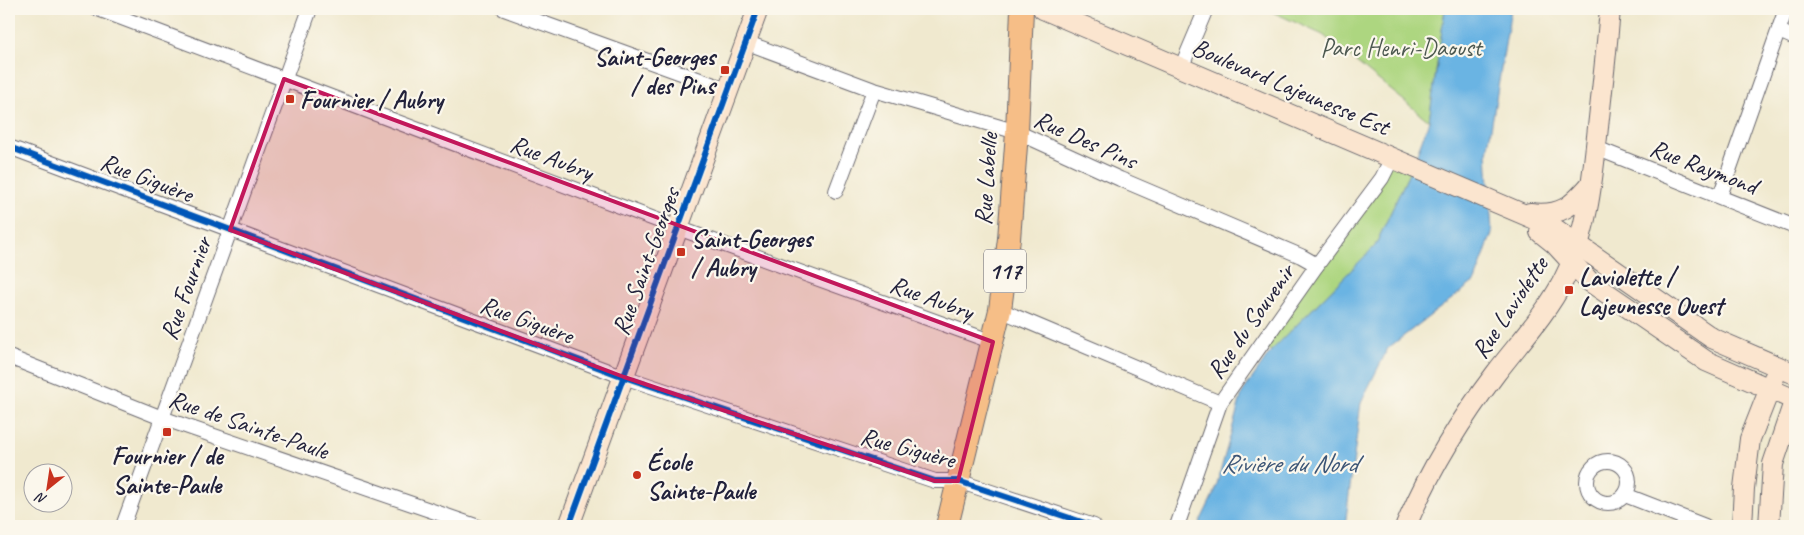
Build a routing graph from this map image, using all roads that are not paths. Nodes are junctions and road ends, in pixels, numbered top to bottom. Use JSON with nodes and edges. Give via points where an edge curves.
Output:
{"nodes":[{"id":1,"x":98,"y":9,"type":"edge"},
{"id":2,"x":310,"y":9,"type":"edge"},
{"id":3,"x":504,"y":9,"type":"edge"},
{"id":4,"x":758,"y":9,"type":"edge"},
{"id":5,"x":1022,"y":9,"type":"edge"},
{"id":6,"x":1043,"y":9,"type":"edge"},
{"id":7,"x":1206,"y":9,"type":"edge"},
{"id":8,"x":1610,"y":9,"type":"edge"},
{"id":9,"x":1786,"y":9,"type":"edge"},
{"id":10,"x":529,"y":13,"type":"edge"},
{"id":11,"x":1778,"y":31,"type":"junction"},
{"id":12,"x":1795,"y":38,"type":"edge"},
{"id":13,"x":745,"y":42,"type":"junction"},
{"id":14,"x":1180,"y":68,"type":"junction"},
{"id":15,"x":284,"y":79,"type":"junction"},
{"id":16,"x":728,"y":90,"type":"junction"},
{"id":17,"x":874,"y":90,"type":"junction"},
{"id":18,"x":1017,"y":132,"type":"junction"},
{"id":19,"x":9,"y":147,"type":"edge"},
{"id":20,"x":1596,"y":148,"type":"junction"},
{"id":21,"x":1392,"y":158,"type":"junction"},
{"id":22,"x":1591,"y":184,"type":"junction"},
{"id":23,"x":836,"y":191,"type":"dead end"},
{"id":24,"x":1720,"y":196,"type":"junction"},
{"id":25,"x":1512,"y":209,"type":"junction"},
{"id":26,"x":1795,"y":227,"type":"edge"},
{"id":27,"x":678,"y":228,"type":"junction"},
{"id":28,"x":230,"y":230,"type":"junction"},
{"id":29,"x":1578,"y":245,"type":"junction"},
{"id":30,"x":1571,"y":264,"type":"junction"},
{"id":31,"x":1317,"y":265,"type":"junction"},
{"id":32,"x":1000,"y":310,"type":"junction"},
{"id":33,"x":993,"y":342,"type":"junction"},
{"id":34,"x":9,"y":357,"type":"edge"},
{"id":35,"x":1787,"y":371,"type":"edge"},
{"id":36,"x":624,"y":377,"type":"junction"},
{"id":37,"x":1769,"y":389,"type":"junction"},
{"id":38,"x":1795,"y":400,"type":"edge"},
{"id":39,"x":1220,"y":403,"type":"junction"},
{"id":40,"x":162,"y":418,"type":"junction"},
{"id":41,"x":958,"y":481,"type":"junction"},
{"id":42,"x":1625,"y":495,"type":"dead end"},
{"id":43,"x":122,"y":526,"type":"edge"},
{"id":44,"x":476,"y":526,"type":"edge"},
{"id":45,"x":569,"y":526,"type":"edge"},
{"id":46,"x":946,"y":526,"type":"edge"},
{"id":47,"x":1094,"y":526,"type":"edge"},
{"id":48,"x":1177,"y":526,"type":"edge"},
{"id":49,"x":1406,"y":526,"type":"edge"},
{"id":50,"x":1705,"y":526,"type":"edge"},
{"id":51,"x":1742,"y":526,"type":"edge"},
{"id":52,"x":1769,"y":526,"type":"edge"}],
"edges":[{"from":1,"to":15,"type":"street","name":"Rue Aubry"},
{"from":2,"to":15,"type":"street","name":"Rue Fournier"},
{"from":3,"to":10,"type":"street"},
{"from":4,"to":13,"type":"street","name":"Rue Saint-Georges"},
{"from":5,"to":18,"type":"main road","name":"Rue Labelle","number":"117"},
{"from":6,"to":14,"type":"street","name":"Boulevard Lajeunesse Est"},
{"from":7,"to":14,"type":"street"},
{"from":8,"to":20,"type":"street","name":"Rue Laviolette"},
{"from":9,"to":11,"type":"street"},
{"from":10,"to":16,"type":"street"},
{"from":11,"to":12,"type":"street"},
{"from":11,"to":24,"type":"street"},
{"from":13,"to":16,"type":"street","name":"Rue Saint-Georges"},
{"from":13,"to":17,"type":"street","name":"Rue Des Pins"},
{"from":14,"to":21,"type":"street","name":"Boulevard Lajeunesse Est"},
{"from":15,"to":27,"type":"street","name":"Rue Aubry"},
{"from":15,"to":28,"type":"street","name":"Rue Fournier"},
{"from":16,"to":27,"type":"street","name":"Rue Saint-Georges"},
{"from":17,"to":18,"type":"street","name":"Rue Des Pins"},
{"from":17,"to":23,"type":"street"},
{"from":18,"to":31,"type":"street","name":"Rue Des Pins"},
{"from":18,"to":32,"type":"main road","name":"Rue Labelle","number":"117"},
{"from":19,"to":28,"type":"street","name":"Rue Giguère"},
{"from":20,"to":22,"type":"street","name":"Rue Laviolette"},
{"from":20,"to":24,"type":"street","name":"Rue Raymond"},
{"from":21,"to":25,"type":"street","name":"Boulevard Lajeunesse Est"},
{"from":21,"to":31,"type":"street","name":"Rue du Souvenir","via":[[1382,178]]},
{"from":22,"to":25,"type":"street","via":[[1561,211],[1545,214]]},
{"from":22,"to":29,"type":"street","name":"Rue Laviolette"},
{"from":24,"to":26,"type":"street","name":"Rue Raymond"},
{"from":25,"to":29,"type":"street","name":"Boulevard Lajeunesse Est","via":[[1551,226]]},
{"from":25,"to":30,"type":"street","name":"Boulevard Lajeunesse Est","via":[[1555,244]]},
{"from":27,"to":33,"type":"street","name":"Rue Aubry"},
{"from":27,"to":36,"type":"street","name":"Rue Saint-Georges"},
{"from":28,"to":36,"type":"street","name":"Rue Giguère"},
{"from":28,"to":40,"type":"street","name":"Rue Fournier"},
{"from":29,"to":30,"type":"street","name":"Rue Laviolette"},
{"from":29,"to":35,"type":"street","name":"Boulevard Lajeunesse Est","via":[[1712,338]]},
{"from":30,"to":37,"type":"street","name":"Boulevard Lajeunesse Est","via":[[1589,281],[1706,361]]},
{"from":30,"to":49,"type":"street","name":"Rue Laviolette","via":[[1542,313],[1495,375],[1443,454]]},
{"from":31,"to":39,"type":"street","name":"Rue du Souvenir"},
{"from":32,"to":33,"type":"main road","name":"Rue Labelle","number":"117"},
{"from":32,"to":39,"type":"street","name":"Rue Aubry"},
{"from":33,"to":41,"type":"main road","name":"Rue Labelle","number":"117"},
{"from":34,"to":40,"type":"street","name":"Rue de Sainte-Paule"},
{"from":35,"to":37,"type":"street"},
{"from":36,"to":41,"type":"street","name":"Rue Giguère","via":[[935,481]]},
{"from":36,"to":45,"type":"street","name":"Rue Saint-Georges"},
{"from":37,"to":38,"type":"street","name":"Boulevard Lajeunesse Est"},
{"from":37,"to":51,"type":"street","via":[[1750,439]]},
{"from":38,"to":52,"type":"street","via":[[1773,464]]},
{"from":39,"to":48,"type":"street","name":"Rue du Souvenir"},
{"from":40,"to":43,"type":"street","name":"Rue Fournier"},
{"from":40,"to":44,"type":"street","name":"Rue de Sainte-Paule"},
{"from":41,"to":46,"type":"main road","name":"Rue Labelle","number":"117"},
{"from":41,"to":47,"type":"street","name":"Rue Giguère"},
{"from":42,"to":50,"type":"street"}]}
